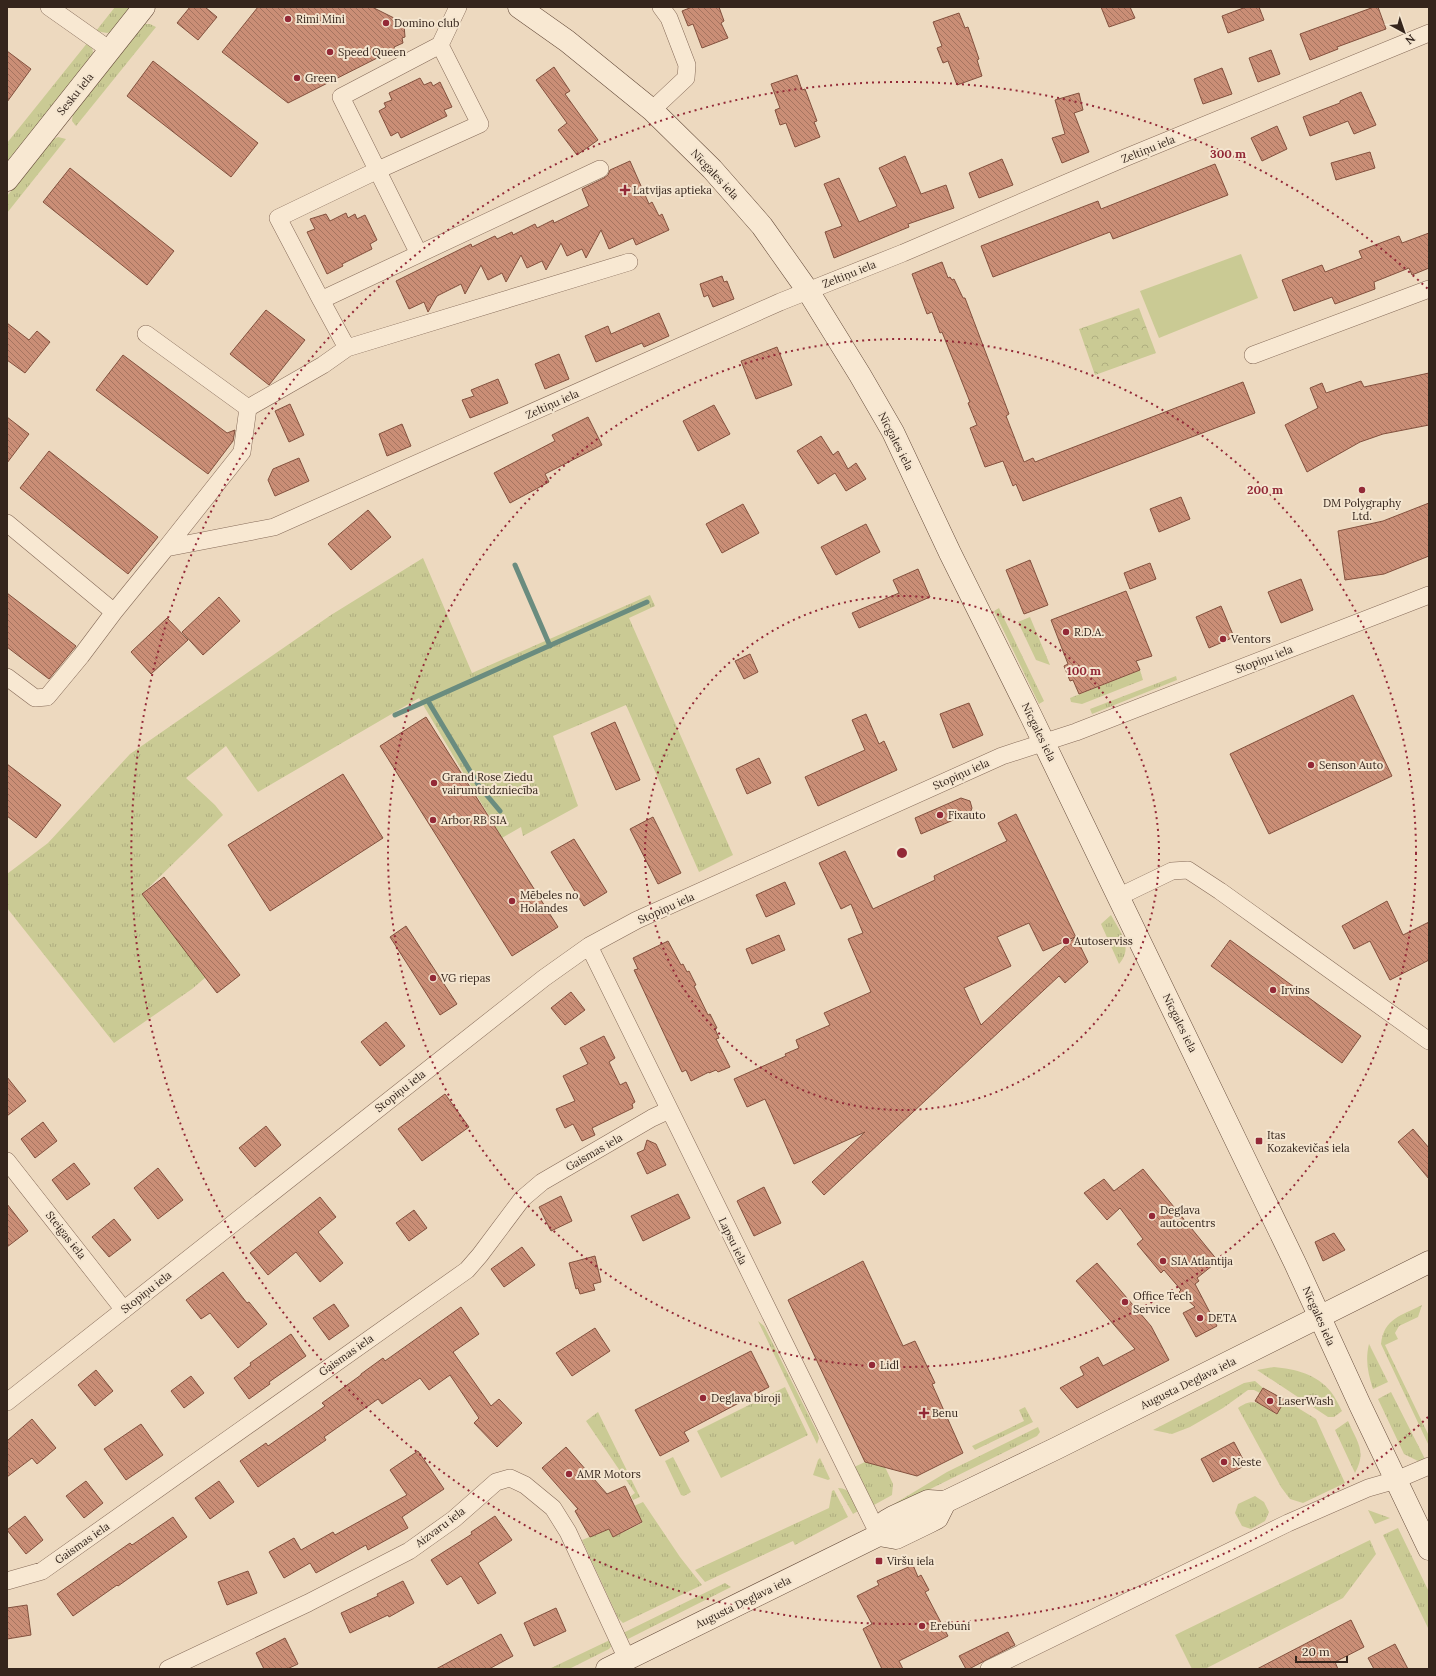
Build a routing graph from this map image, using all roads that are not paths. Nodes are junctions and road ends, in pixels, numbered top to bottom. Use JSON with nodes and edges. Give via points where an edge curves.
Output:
{"nodes":[{"id":1,"x":49,"y":7,"type":"edge"},
{"id":2,"x":144,"y":7,"type":"edge"},
{"id":3,"x":458,"y":7,"type":"edge"},
{"id":4,"x":519,"y":7,"type":"edge"},
{"id":5,"x":661,"y":7,"type":"edge"},
{"id":6,"x":1429,"y":33,"type":"edge"},
{"id":7,"x":440,"y":45,"type":"junction"},
{"id":8,"x":110,"y":50,"type":"junction"},
{"id":9,"x":652,"y":110,"type":"junction"},
{"id":10,"x":600,"y":169,"type":"dead end"},
{"id":11,"x":378,"y":170,"type":"junction"},
{"id":12,"x":7,"y":180,"type":"edge"},
{"id":13,"x":419,"y":254,"type":"junction"},
{"id":14,"x":629,"y":262,"type":"dead end"},
{"id":15,"x":1429,"y":289,"type":"edge"},
{"id":16,"x":808,"y":291,"type":"junction"},
{"id":17,"x":321,"y":300,"type":"junction"},
{"id":18,"x":146,"y":334,"type":"dead end"},
{"id":19,"x":347,"y":348,"type":"junction"},
{"id":20,"x":1253,"y":355,"type":"dead end"},
{"id":21,"x":248,"y":408,"type":"junction"},
{"id":22,"x":7,"y":523,"type":"edge"},
{"id":23,"x":166,"y":548,"type":"junction"},
{"id":24,"x":1429,"y":595,"type":"edge"},
{"id":25,"x":114,"y":612,"type":"junction"},
{"id":26,"x":7,"y":677,"type":"edge"},
{"id":27,"x":1044,"y":743,"type":"junction"},
{"id":28,"x":1118,"y":897,"type":"junction"},
{"id":29,"x":589,"y":946,"type":"junction"},
{"id":30,"x":1429,"y":1041,"type":"edge"},
{"id":31,"x":669,"y":1110,"type":"junction"},
{"id":32,"x":7,"y":1161,"type":"edge"},
{"id":33,"x":1429,"y":1262,"type":"edge"},
{"id":34,"x":124,"y":1310,"type":"junction"},
{"id":35,"x":1320,"y":1317,"type":"junction"},
{"id":36,"x":7,"y":1402,"type":"edge"},
{"id":37,"x":1429,"y":1466,"type":"edge"},
{"id":38,"x":1396,"y":1480,"type":"junction"},
{"id":39,"x":878,"y":1536,"type":"junction"},
{"id":40,"x":1429,"y":1549,"type":"edge"},
{"id":41,"x":7,"y":1581,"type":"edge"},
{"id":42,"x":627,"y":1659,"type":"junction"},
{"id":43,"x":168,"y":1669,"type":"edge"},
{"id":44,"x":607,"y":1669,"type":"edge"},
{"id":45,"x":989,"y":1669,"type":"edge"}],
"edges":[{"from":1,"to":8,"type":"street"},
{"from":2,"to":8,"type":"street","name":"Sesku iela"},
{"from":3,"to":7,"type":"street"},
{"from":4,"to":9,"type":"street","name":"Nīcgales iela","via":[[567,41]]},
{"from":5,"to":9,"type":"street","via":[[669,18],[687,65],[686,78]]},
{"from":6,"to":16,"type":"street","name":"Zeltiņu iela"},
{"from":7,"to":11,"type":"street","via":[[341,97]]},
{"from":7,"to":11,"type":"street","via":[[480,124]]},
{"from":8,"to":12,"type":"street","name":"Sesku iela"},
{"from":9,"to":16,"type":"street","name":"Nīcgales iela","via":[[738,198],[762,226]]},
{"from":10,"to":13,"type":"street"},
{"from":11,"to":13,"type":"street"},
{"from":11,"to":17,"type":"street","via":[[278,218]]},
{"from":13,"to":17,"type":"street"},
{"from":14,"to":19,"type":"street"},
{"from":15,"to":20,"type":"street"},
{"from":16,"to":23,"type":"street","name":"Zeltiņu iela","via":[[274,527]]},
{"from":16,"to":27,"type":"street","name":"Nīcgales iela","via":[[893,432]]},
{"from":17,"to":19,"type":"street"},
{"from":18,"to":21,"type":"street"},
{"from":19,"to":21,"type":"street","via":[[323,365]]},
{"from":21,"to":23,"type":"street","via":[[242,452]]},
{"from":22,"to":25,"type":"street"},
{"from":23,"to":25,"type":"street"},
{"from":24,"to":27,"type":"street","name":"Stopiņu iela"},
{"from":25,"to":26,"type":"street","via":[[47,697],[35,698]]},
{"from":27,"to":28,"type":"street","name":"Nīcgales iela"},
{"from":27,"to":29,"type":"street","name":"Stopiņu iela","via":[[1002,756],[637,920]]},
{"from":28,"to":30,"type":"street","via":[[1172,871],[1188,870],[1220,890]]},
{"from":28,"to":35,"type":"street","name":"Nīcgales iela"},
{"from":29,"to":31,"type":"street","name":"Lapsu iela"},
{"from":29,"to":34,"type":"street","name":"Stopiņu iela","via":[[544,978]]},
{"from":31,"to":39,"type":"street","name":"Lapsu iela"},
{"from":31,"to":41,"type":"street","name":"Gaismas iela","via":[[542,1182],[522,1199],[467,1270],[42,1571]]},
{"from":32,"to":34,"type":"street","name":"Steigas iela"},
{"from":33,"to":35,"type":"street","name":"Augusta Deglava iela"},
{"from":34,"to":36,"type":"street","name":"Stopiņu iela"},
{"from":35,"to":38,"type":"street","name":"Nīcgales iela"},
{"from":35,"to":39,"type":"street","name":"Augusta Deglava iela","via":[[945,1502],[928,1501],[893,1517],[886,1521]]},
{"from":37,"to":38,"type":"street"},
{"from":38,"to":40,"type":"street","name":"Nīcgales iela"},
{"from":38,"to":45,"type":"street","via":[[1368,1488],[1288,1523]]},
{"from":39,"to":42,"type":"street","name":"Augusta Deglava iela"},
{"from":42,"to":43,"type":"street","name":"Aizvaru iela","via":[[568,1532],[553,1508],[525,1485],[510,1478],[496,1482],[454,1519],[408,1551],[308,1603]]},
{"from":42,"to":44,"type":"street","name":"Augusta Deglava iela"}]}
